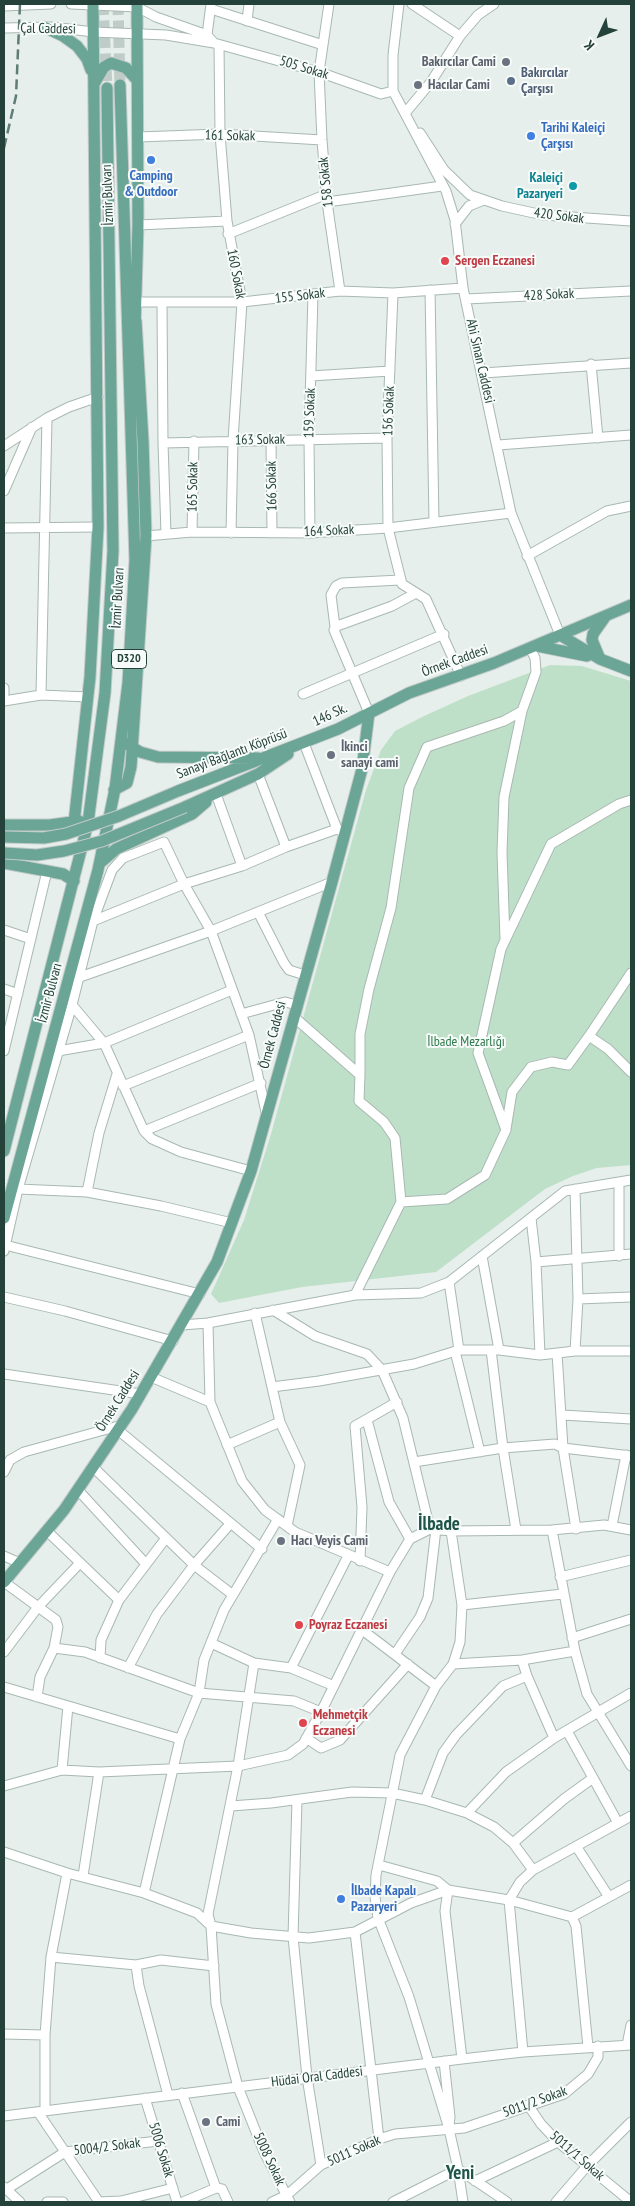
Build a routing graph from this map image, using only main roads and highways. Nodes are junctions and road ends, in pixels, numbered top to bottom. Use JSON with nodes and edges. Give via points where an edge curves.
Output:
{"nodes":[{"id":1,"x":93,"y":4,"type":"edge"},
{"id":2,"x":137,"y":5,"type":"edge"},
{"id":3,"x":44,"y":27,"type":"road end"},
{"id":4,"x":137,"y":80,"type":"junction"},
{"id":5,"x":93,"y":81,"type":"junction"},
{"id":6,"x":120,"y":85,"type":"tunnel mouth"},
{"id":7,"x":107,"y":88,"type":"tunnel mouth"},
{"id":8,"x":136,"y":321,"type":"junction"},
{"id":9,"x":98,"y":400,"type":"junction"},
{"id":10,"x":129,"y":404,"type":"junction"},
{"id":11,"x":112,"y":423,"type":"junction"},
{"id":12,"x":631,"y":605,"type":"edge"},
{"id":13,"x":606,"y":615,"type":"junction"},
{"id":14,"x":560,"y":635,"type":"junction"},
{"id":15,"x":533,"y":647,"type":"junction"},
{"id":16,"x":600,"y":659,"type":"junction"},
{"id":17,"x":631,"y":671,"type":"edge"},
{"id":18,"x":369,"y":713,"type":"junction"},
{"id":19,"x":120,"y":740,"type":"junction"},
{"id":20,"x":304,"y":743,"type":"junction"},
{"id":21,"x":132,"y":746,"type":"junction"},
{"id":22,"x":264,"y":758,"type":"junction"},
{"id":23,"x":114,"y":790,"type":"junction"},
{"id":24,"x":213,"y":796,"type":"junction"},
{"id":25,"x":89,"y":815,"type":"junction"},
{"id":26,"x":74,"y":823,"type":"junction"},
{"id":27,"x":4,"y":825,"type":"edge"},
{"id":28,"x":4,"y":837,"type":"edge"},
{"id":29,"x":4,"y":853,"type":"edge"},
{"id":30,"x":4,"y":863,"type":"edge"},
{"id":31,"x":99,"y":865,"type":"junction"},
{"id":32,"x":74,"y":881,"type":"junction"},
{"id":33,"x":4,"y":1151,"type":"edge"},
{"id":34,"x":4,"y":1218,"type":"edge"},
{"id":35,"x":4,"y":1582,"type":"edge"}],
"edges":[{"from":1,"to":5,"type":"main road"},
{"from":2,"to":4,"type":"main road"},
{"from":3,"to":5,"type":"main road","via":[[77,46],[86,59]]},
{"from":4,"to":5,"type":"main road","via":[[126,68],[111,63]]},
{"from":4,"to":8,"type":"main road"},
{"from":5,"to":9,"type":"main road"},
{"from":6,"to":10,"type":"main road","name":"İzmir Bulvarı","number":"D320"},
{"from":7,"to":11,"type":"main road","name":"İzmir Bulvarı","number":"D320"},
{"from":8,"to":10,"type":"main road"},
{"from":8,"to":21,"type":"main road","via":[[146,536]]},
{"from":9,"to":11,"type":"main road"},
{"from":9,"to":26,"type":"main road","via":[[96,600]]},
{"from":10,"to":19,"type":"main road","name":"İzmir Bulvarı","number":"D320","via":[[135,560],[128,683]]},
{"from":11,"to":25,"type":"main road","name":"İzmir Bulvarı","number":"D320","via":[[113,551],[105,693]]},
{"from":12,"to":13,"type":"main road","name":"Örnek Caddesi"},
{"from":13,"to":14,"type":"main road","name":"Örnek Caddesi"},
{"from":13,"to":16,"type":"main road","via":[[592,640]]},
{"from":14,"to":15,"type":"main road","name":"Örnek Caddesi"},
{"from":14,"to":16,"type":"main road"},
{"from":15,"to":16,"type":"main road","via":[[564,650]]},
{"from":15,"to":18,"type":"main road","name":"Örnek Caddesi","via":[[409,693]]},
{"from":16,"to":17,"type":"main road"},
{"from":18,"to":20,"type":"main road","name":"146 Sk."},
{"from":18,"to":35,"type":"main road","name":"Örnek Caddesi","via":[[362,769],[341,830],[332,882],[251,1171],[217,1262],[142,1394],[78,1490]]},
{"from":19,"to":21,"type":"main road"},
{"from":19,"to":23,"type":"main road","name":"İzmir Bulvarı","number":"D320"},
{"from":20,"to":22,"type":"main road","name":"Sanayi Bağlantı Köprüsü"},
{"from":20,"to":24,"type":"main road","name":"Sanayi Bağlantı Köprüsü","via":[[258,774]]},
{"from":21,"to":22,"type":"main road","via":[[148,756],[158,757]]},
{"from":21,"to":23,"type":"main road","via":[[128,780],[124,786]]},
{"from":22,"to":28,"type":"main road","name":"Sanayi Bağlantı Köprüsü","bridge":true,"via":[[66,834],[44,838]]},
{"from":23,"to":31,"type":"main road","name":"İzmir Bulvarı","number":"D320"},
{"from":24,"to":29,"type":"main road","name":"Sanayi Bağlantı Köprüsü","bridge":true,"via":[[119,835],[64,852],[37,855]]},
{"from":24,"to":31,"type":"main road","via":[[192,814],[116,849]]},
{"from":25,"to":26,"type":"main road"},
{"from":25,"to":32,"type":"main road","name":"İzmir Bulvarı","number":"D320"},
{"from":26,"to":27,"type":"main road"},
{"from":30,"to":32,"type":"main road","via":[[66,875]]},
{"from":31,"to":34,"type":"main road","name":"İzmir Bulvarı","number":"D320"},
{"from":32,"to":33,"type":"main road","name":"İzmir Bulvarı","number":"D320"}]}
